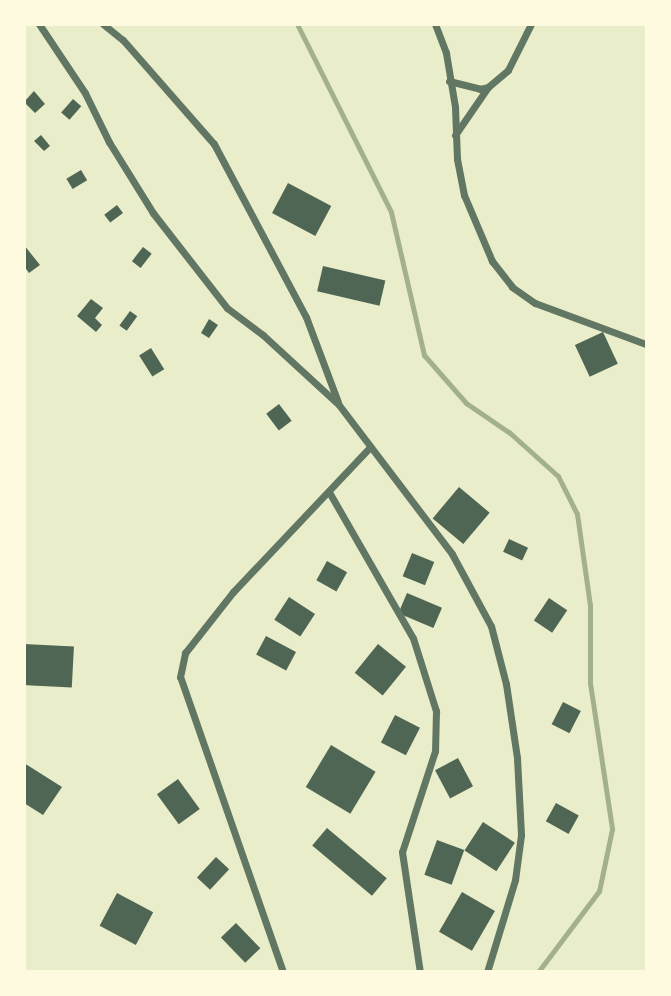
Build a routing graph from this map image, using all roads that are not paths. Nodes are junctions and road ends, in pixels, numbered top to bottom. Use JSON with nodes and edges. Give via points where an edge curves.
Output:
{"nodes":[{"id":1,"x":39,"y":24,"type":"edge"},
{"id":2,"x":103,"y":24,"type":"edge"},
{"id":3,"x":435,"y":24,"type":"edge"},
{"id":4,"x":531,"y":24,"type":"edge"},
{"id":5,"x":449,"y":81,"type":"junction"},
{"id":6,"x":488,"y":87,"type":"junction"},
{"id":7,"x":455,"y":135,"type":"junction"},
{"id":8,"x":646,"y":344,"type":"edge"},
{"id":9,"x":339,"y":405,"type":"junction"},
{"id":10,"x":370,"y":447,"type":"junction"},
{"id":11,"x":330,"y":492,"type":"junction"},
{"id":12,"x":284,"y":971,"type":"edge"},
{"id":13,"x":420,"y":971,"type":"edge"},
{"id":14,"x":487,"y":971,"type":"edge"}],
"edges":[{"from":1,"to":9,"type":"street","via":[[85,93],[153,213],[196,270],[227,308]]},
{"from":2,"to":9,"type":"street","via":[[123,40],[214,144],[306,317]]},
{"from":3,"to":5,"type":"street","via":[[446,53]]},
{"from":4,"to":6,"type":"street","via":[[508,70]]},
{"from":5,"to":6,"type":"street"},
{"from":5,"to":7,"type":"street"},
{"from":6,"to":7,"type":"street"},
{"from":7,"to":8,"type":"street","via":[[464,195],[477,231],[512,287],[535,303]]},
{"from":9,"to":10,"type":"street"},
{"from":10,"to":11,"type":"street"},
{"from":10,"to":14,"type":"street","via":[[452,554],[491,626],[506,684],[517,758],[521,835],[515,880]]},
{"from":11,"to":12,"type":"street","via":[[225,601],[185,653],[180,677]]},
{"from":11,"to":13,"type":"street","via":[[413,638],[436,711],[435,751],[402,852]]}]}
